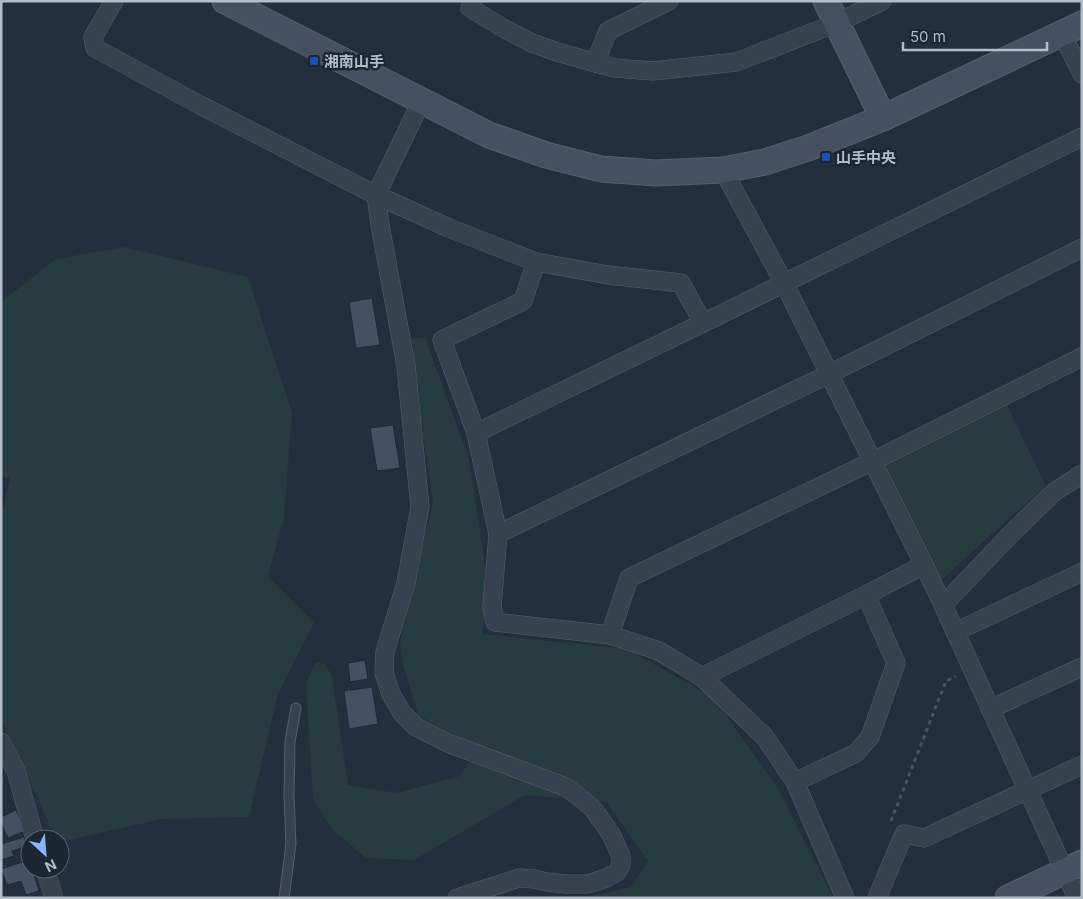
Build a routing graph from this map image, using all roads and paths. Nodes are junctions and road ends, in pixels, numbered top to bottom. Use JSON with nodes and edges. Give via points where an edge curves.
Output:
{"nodes":[{"id":1,"x":114,"y":1,"type":"edge"},
{"id":2,"x":225,"y":1,"type":"edge"},
{"id":3,"x":669,"y":1,"type":"edge"},
{"id":4,"x":882,"y":1,"type":"edge"},
{"id":5,"x":467,"y":4,"type":"edge"},
{"id":6,"x":831,"y":12,"type":"edge"},
{"id":7,"x":1072,"y":29,"type":"edge"},
{"id":8,"x":595,"y":63,"type":"junction"},
{"id":9,"x":1082,"y":74,"type":"edge"},
{"id":10,"x":421,"y":102,"type":"junction"},
{"id":11,"x":883,"y":118,"type":"junction"},
{"id":12,"x":1082,"y":137,"type":"edge"},
{"id":13,"x":723,"y":170,"type":"junction"},
{"id":14,"x":376,"y":195,"type":"junction"},
{"id":15,"x":1082,"y":248,"type":"edge"},
{"id":16,"x":536,"y":262,"type":"junction"},
{"id":17,"x":784,"y":283,"type":"junction"},
{"id":18,"x":703,"y":323,"type":"junction"},
{"id":19,"x":1082,"y":357,"type":"edge"},
{"id":20,"x":829,"y":374,"type":"junction"},
{"id":21,"x":476,"y":433,"type":"junction"},
{"id":22,"x":873,"y":461,"type":"junction"},
{"id":23,"x":1082,"y":474,"type":"edge"},
{"id":24,"x":498,"y":534,"type":"junction"},
{"id":25,"x":924,"y":565,"type":"junction"},
{"id":26,"x":1082,"y":572,"type":"edge"},
{"id":27,"x":866,"y":595,"type":"junction"},
{"id":28,"x":943,"y":605,"type":"junction"},
{"id":29,"x":955,"y":632,"type":"junction"},
{"id":30,"x":610,"y":635,"type":"junction"},
{"id":31,"x":1082,"y":667,"type":"edge"},
{"id":32,"x":972,"y":669,"type":"junction"},
{"id":33,"x":702,"y":677,"type":"junction"},
{"id":34,"x":296,"y":708,"type":"dead end"},
{"id":35,"x":990,"y":709,"type":"junction"},
{"id":36,"x":1,"y":742,"type":"edge"},
{"id":37,"x":1082,"y":765,"type":"edge"},
{"id":38,"x":795,"y":782,"type":"junction"},
{"id":39,"x":1028,"y":790,"type":"junction"},
{"id":40,"x":890,"y":825,"type":"dead end"},
{"id":41,"x":32,"y":829,"type":"edge"},
{"id":42,"x":1073,"y":867,"type":"edge"},
{"id":43,"x":48,"y":879,"type":"edge"},
{"id":44,"x":54,"y":898,"type":"edge"},
{"id":45,"x":284,"y":898,"type":"edge"},
{"id":46,"x":457,"y":898,"type":"edge"},
{"id":47,"x":844,"y":898,"type":"edge"},
{"id":48,"x":877,"y":898,"type":"edge"},
{"id":49,"x":1008,"y":898,"type":"edge"},
{"id":50,"x":1077,"y":898,"type":"edge"}],
"edges":[{"from":1,"to":14,"type":"street","via":[[93,37],[95,48]]},
{"from":2,"to":10,"type":"street"},
{"from":3,"to":8,"type":"street","via":[[608,31]]},
{"from":4,"to":6,"type":"street"},
{"from":5,"to":8,"type":"street","via":[[532,43]]},
{"from":6,"to":8,"type":"street","via":[[736,62],[653,71]]},
{"from":6,"to":11,"type":"street"},
{"from":7,"to":9,"type":"street"},
{"from":7,"to":11,"type":"street"},
{"from":10,"to":13,"type":"street","via":[[489,135],[546,155],[601,169],[656,173]]},
{"from":10,"to":14,"type":"street"},
{"from":11,"to":13,"type":"street","via":[[765,162]]},
{"from":12,"to":17,"type":"street"},
{"from":13,"to":17,"type":"street"},
{"from":14,"to":16,"type":"street"},
{"from":14,"to":46,"type":"street","via":[[406,366],[420,507],[406,583],[385,652],[384,673],[391,694],[402,713],[416,727],[450,744],[566,787],[594,810],[611,834],[621,856],[617,872],[588,884],[519,878]]},
{"from":15,"to":20,"type":"street"},
{"from":16,"to":18,"type":"street","via":[[608,275],[681,283]]},
{"from":16,"to":21,"type":"street","via":[[523,301],[442,340]]},
{"from":17,"to":18,"type":"street"},
{"from":17,"to":20,"type":"street"},
{"from":18,"to":21,"type":"street"},
{"from":19,"to":22,"type":"street"},
{"from":20,"to":22,"type":"street"},
{"from":20,"to":24,"type":"street"},
{"from":21,"to":24,"type":"street"},
{"from":22,"to":25,"type":"street"},
{"from":22,"to":30,"type":"street","via":[[629,578]]},
{"from":23,"to":28,"type":"street","via":[[1054,492]]},
{"from":24,"to":30,"type":"street","via":[[492,606],[495,622]]},
{"from":25,"to":27,"type":"street"},
{"from":25,"to":28,"type":"street"},
{"from":26,"to":29,"type":"street"},
{"from":27,"to":33,"type":"street"},
{"from":27,"to":38,"type":"street","via":[[896,663],[870,737],[856,753]]},
{"from":28,"to":29,"type":"street"},
{"from":29,"to":32,"type":"street"},
{"from":30,"to":33,"type":"street","via":[[659,650]]},
{"from":31,"to":35,"type":"street"},
{"from":32,"to":35,"type":"street"},
{"from":32,"to":40,"type":"path","via":[[946,681]]},
{"from":33,"to":38,"type":"street","via":[[765,737]]},
{"from":34,"to":45,"type":"lane","via":[[290,742],[288,795],[291,844]]},
{"from":35,"to":39,"type":"street"},
{"from":36,"to":41,"type":"street","via":[[16,771]]},
{"from":37,"to":39,"type":"street"},
{"from":38,"to":47,"type":"street"},
{"from":39,"to":42,"type":"street"},
{"from":39,"to":48,"type":"street","via":[[924,838],[904,834]]},
{"from":42,"to":49,"type":"street"},
{"from":42,"to":50,"type":"street"},
{"from":43,"to":44,"type":"street"}]}
